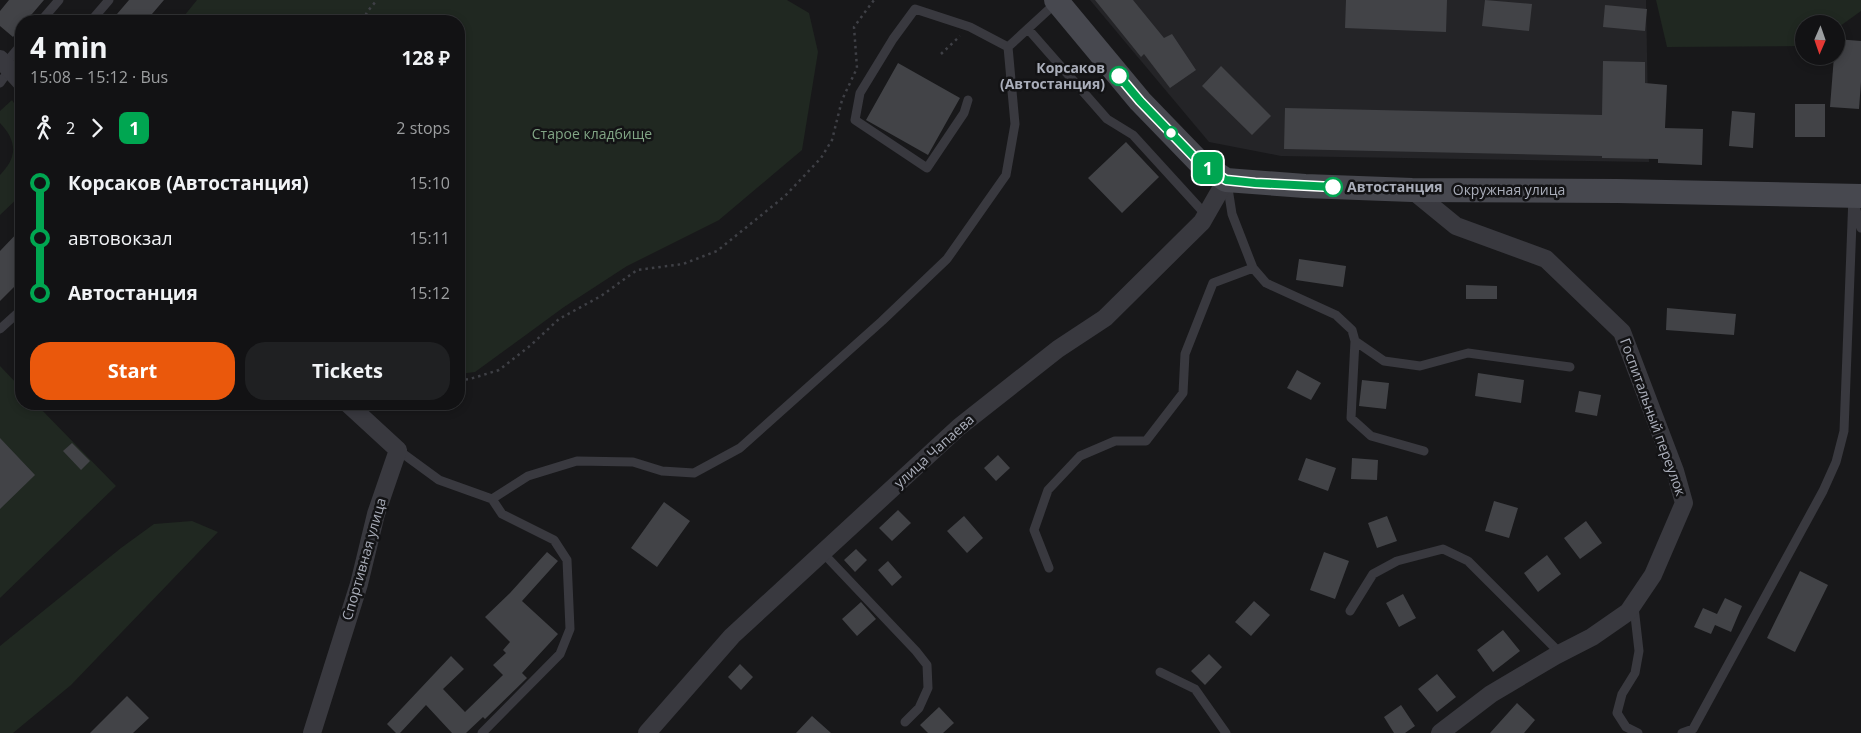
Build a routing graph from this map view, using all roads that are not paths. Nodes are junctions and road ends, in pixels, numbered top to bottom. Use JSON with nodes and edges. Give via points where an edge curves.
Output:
{"nodes":[{"id":1,"x":59,"y":0,"type":"edge"},
{"id":2,"x":110,"y":0,"type":"edge"},
{"id":3,"x":1057,"y":1,"type":"edge"},
{"id":4,"x":46,"y":15,"type":"edge"},
{"id":5,"x":96,"y":15,"type":"edge"},
{"id":6,"x":1028,"y":29,"type":"junction"},
{"id":7,"x":1008,"y":48,"type":"junction"},
{"id":8,"x":15,"y":57,"type":"edge"},
{"id":9,"x":7,"y":72,"type":"edge"},
{"id":10,"x":968,"y":100,"type":"dead end"},
{"id":11,"x":1226,"y":180,"type":"junction"},
{"id":12,"x":1412,"y":190,"type":"junction"},
{"id":13,"x":1857,"y":196,"type":"edge"},
{"id":14,"x":1206,"y":215,"type":"junction"},
{"id":15,"x":1861,"y":228,"type":"edge"},
{"id":16,"x":1254,"y":268,"type":"junction"},
{"id":17,"x":15,"y":315,"type":"edge"},
{"id":18,"x":0,"y":329,"type":"edge"},
{"id":19,"x":1355,"y":342,"type":"junction"},
{"id":20,"x":1570,"y":367,"type":"dead end"},
{"id":21,"x":355,"y":410,"type":"edge"},
{"id":22,"x":398,"y":450,"type":"junction"},
{"id":23,"x":1424,"y":451,"type":"dead end"},
{"id":24,"x":492,"y":499,"type":"junction"},
{"id":25,"x":823,"y":553,"type":"junction"},
{"id":26,"x":1048,"y":568,"type":"dead end"},
{"id":27,"x":1634,"y":604,"type":"junction"},
{"id":28,"x":1350,"y":611,"type":"dead end"},
{"id":29,"x":1560,"y":653,"type":"junction"},
{"id":30,"x":1160,"y":672,"type":"dead end"},
{"id":31,"x":905,"y":722,"type":"dead end"},
{"id":32,"x":312,"y":733,"type":"edge"},
{"id":33,"x":482,"y":733,"type":"edge"},
{"id":34,"x":647,"y":733,"type":"edge"},
{"id":35,"x":1226,"y":733,"type":"edge"},
{"id":36,"x":1440,"y":733,"type":"edge"},
{"id":37,"x":1638,"y":733,"type":"edge"},
{"id":38,"x":1682,"y":733,"type":"edge"}],
"edges":[{"from":1,"to":4,"type":"lane"},
{"from":2,"to":5,"type":"lane"},
{"from":3,"to":6,"type":"lane"},
{"from":3,"to":11,"type":"main road","name":"Окружная улица","via":[[1153,115],[1199,162]]},
{"from":6,"to":7,"type":"lane"},
{"from":6,"to":14,"type":"lane","via":[[1107,119],[1133,135]]},
{"from":7,"to":10,"type":"lane","via":[[970,27],[916,9],[860,93],[855,120],[927,168],[964,113]]},
{"from":7,"to":24,"type":"lane","via":[[1015,124],[1006,175],[947,259],[740,448],[694,473],[662,471],[632,462],[577,460],[528,476]]},
{"from":8,"to":9,"type":"lane"},
{"from":11,"to":12,"type":"main road","name":"Окружная улица"},
{"from":11,"to":14,"type":"street","name":"улица Чапаева"},
{"from":11,"to":16,"type":"lane","via":[[1232,214]]},
{"from":12,"to":13,"type":"main road","name":"Окружная улица","via":[[1608,190]]},
{"from":12,"to":27,"type":"street","name":"Госпитальный переулок","via":[[1456,226],[1546,259],[1622,332],[1684,503],[1653,575]]},
{"from":13,"to":15,"type":"lane"},
{"from":13,"to":38,"type":"lane","via":[[1844,431],[1836,462],[1793,549],[1706,708],[1693,729]]},
{"from":14,"to":25,"type":"street","name":"улица Чапаева","via":[[1105,318],[1058,349],[959,427]]},
{"from":16,"to":19,"type":"lane","via":[[1266,283],[1336,315],[1352,330]]},
{"from":16,"to":26,"type":"lane","via":[[1214,283],[1185,354],[1184,393],[1146,441],[1114,441],[1080,456],[1048,490],[1034,530]]},
{"from":17,"to":18,"type":"lane"},
{"from":19,"to":20,"type":"lane","via":[[1384,361],[1420,366],[1468,353]]},
{"from":19,"to":23,"type":"lane","via":[[1351,418],[1371,436]]},
{"from":21,"to":22,"type":"street"},
{"from":22,"to":24,"type":"lane","via":[[439,480]]},
{"from":22,"to":32,"type":"street","name":"Спортивная улица"},
{"from":24,"to":33,"type":"lane","via":[[502,514],[554,540],[567,560],[570,629],[560,654]]},
{"from":25,"to":31,"type":"lane","via":[[927,666],[928,688],[919,708]]},
{"from":25,"to":34,"type":"street","name":"улица Чапаева","via":[[732,636]]},
{"from":27,"to":29,"type":"street","name":"Госпитальный переулок","via":[[1628,612],[1592,637]]},
{"from":27,"to":37,"type":"lane","via":[[1639,651],[1636,673],[1622,694],[1617,713],[1626,727]]},
{"from":28,"to":29,"type":"lane","via":[[1373,574],[1397,561],[1443,549],[1468,561]]},
{"from":29,"to":36,"type":"street","name":"Госпитальный переулок","via":[[1491,694]]},
{"from":30,"to":35,"type":"lane","via":[[1196,689]]}]}
